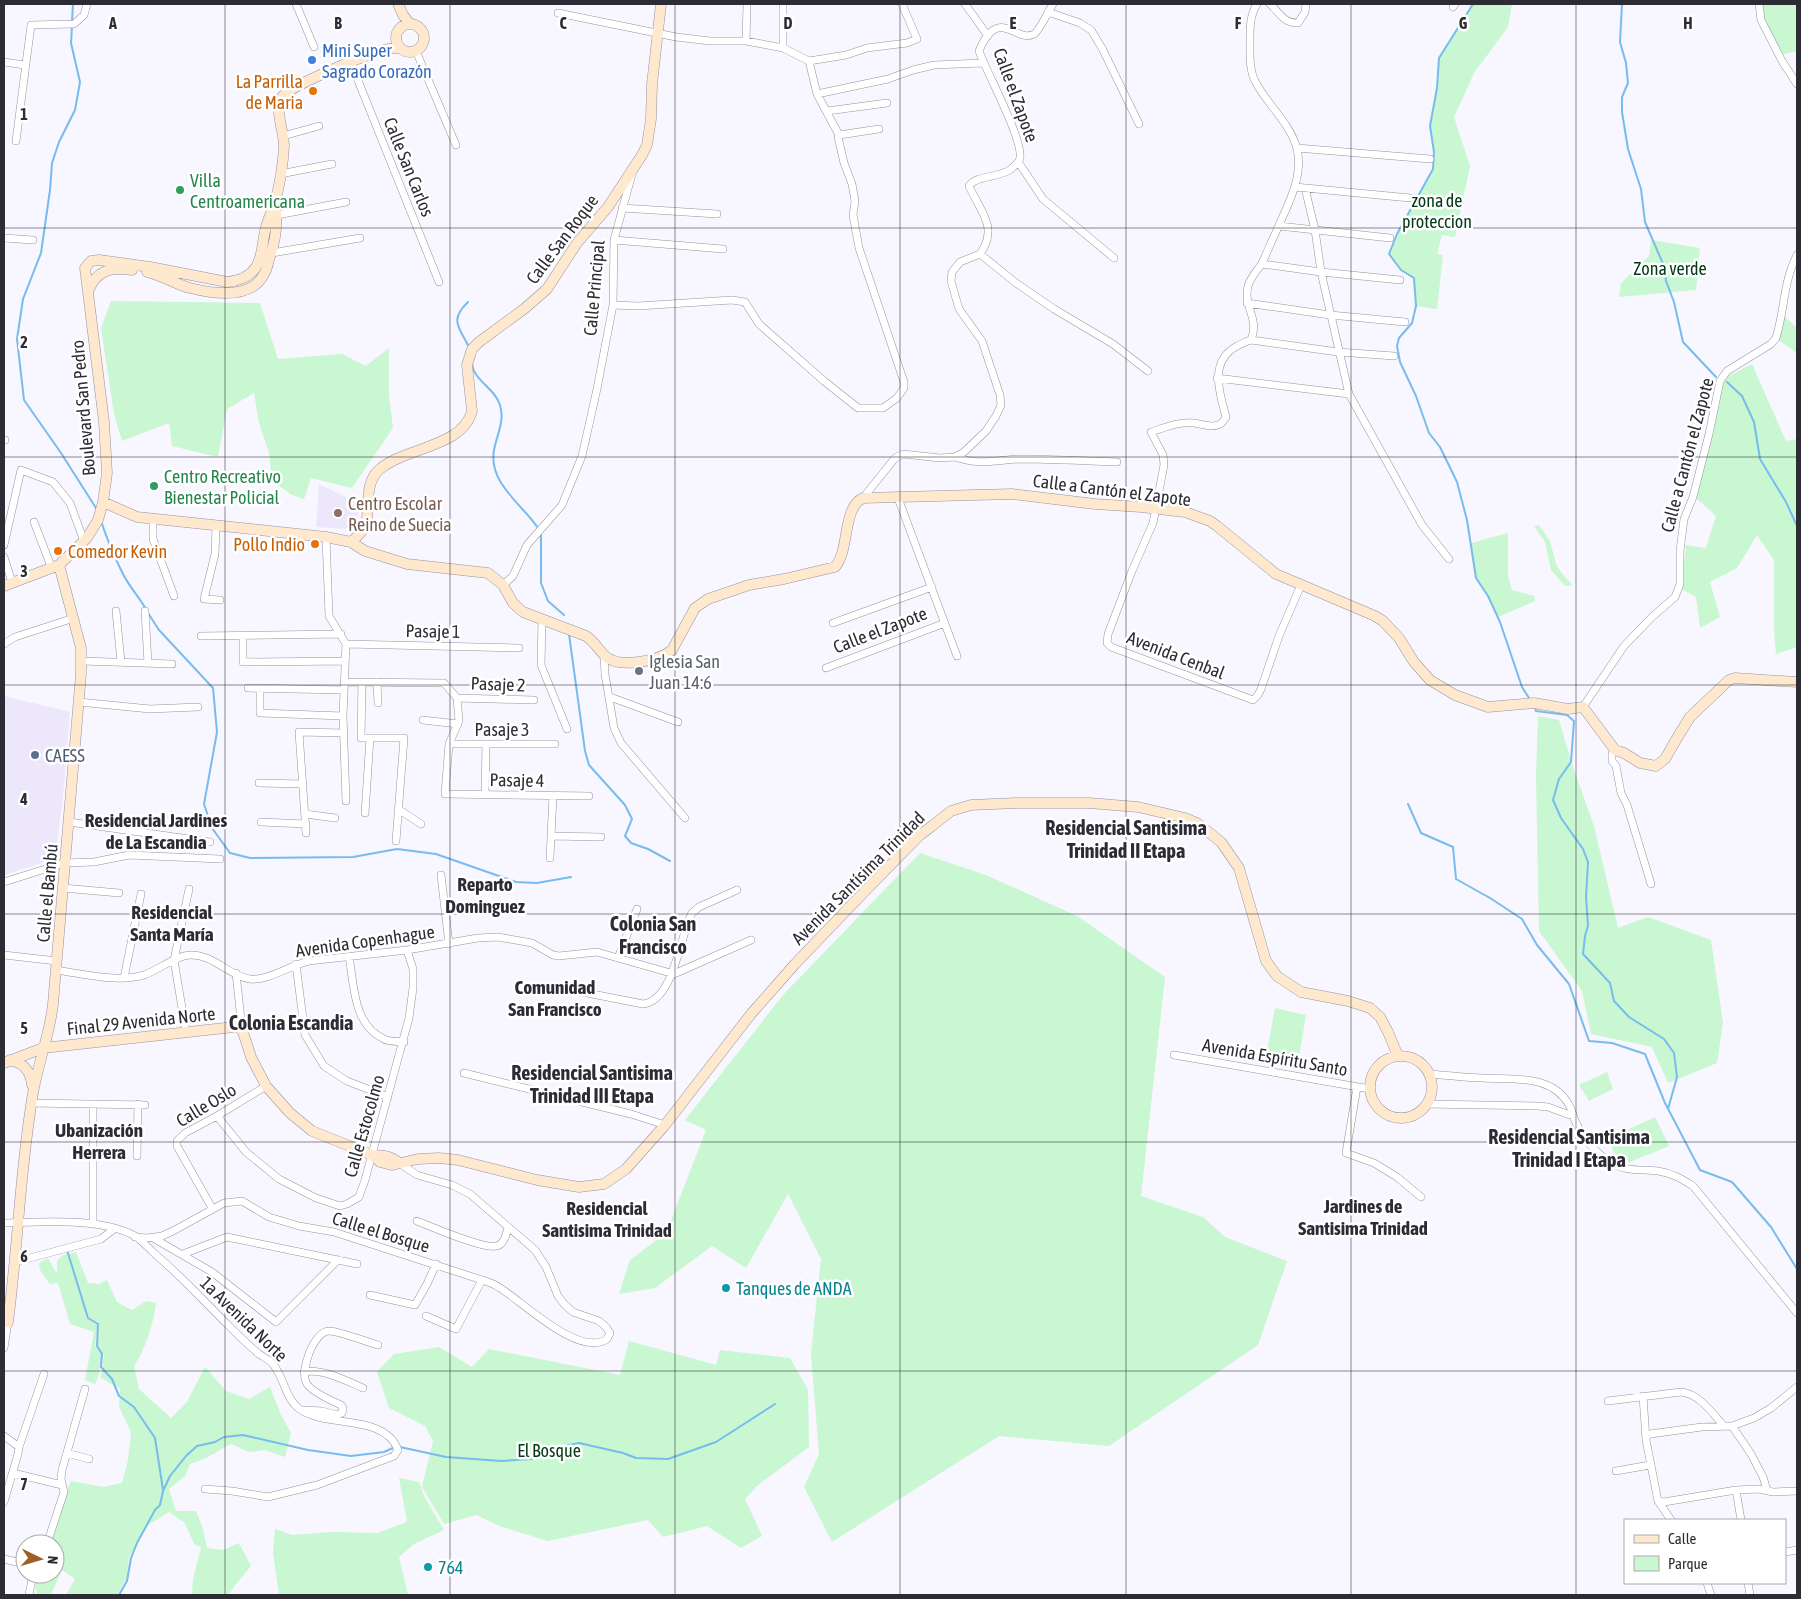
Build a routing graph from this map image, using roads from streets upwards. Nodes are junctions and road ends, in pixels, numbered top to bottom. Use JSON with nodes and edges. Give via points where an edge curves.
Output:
{"nodes":[{"id":1,"x":87,"y":4,"type":"edge"},
{"id":2,"x":296,"y":4,"type":"edge"},
{"id":3,"x":398,"y":4,"type":"edge"},
{"id":4,"x":661,"y":4,"type":"edge"},
{"id":5,"x":747,"y":4,"type":"edge"},
{"id":6,"x":783,"y":4,"type":"edge"},
{"id":7,"x":902,"y":4,"type":"edge"},
{"id":8,"x":965,"y":4,"type":"edge"},
{"id":9,"x":1052,"y":4,"type":"edge"},
{"id":10,"x":1257,"y":4,"type":"edge"},
{"id":11,"x":1270,"y":4,"type":"edge"},
{"id":12,"x":1306,"y":4,"type":"edge"},
{"id":13,"x":1759,"y":4,"type":"edge"},
{"id":14,"x":1048,"y":12,"type":"junction"},
{"id":15,"x":558,"y":13,"type":"dead end"},
{"id":16,"x":402,"y":30,"type":"junction"},
{"id":17,"x":658,"y":32,"type":"junction"},
{"id":18,"x":988,"y":36,"type":"junction"},
{"id":19,"x":746,"y":41,"type":"junction"},
{"id":20,"x":314,"y":47,"type":"dead end"},
{"id":21,"x":400,"y":48,"type":"junction"},
{"id":22,"x":783,"y":48,"type":"junction"},
{"id":23,"x":387,"y":49,"type":"junction"},
{"id":24,"x":416,"y":51,"type":"junction"},
{"id":25,"x":809,"y":61,"type":"junction"},
{"id":26,"x":4,"y":62,"type":"edge"},
{"id":27,"x":351,"y":63,"type":"junction"},
{"id":28,"x":983,"y":63,"type":"junction"},
{"id":29,"x":25,"y":65,"type":"junction"},
{"id":30,"x":1797,"y":84,"type":"edge"},
{"id":31,"x":817,"y":94,"type":"junction"},
{"id":32,"x":887,"y":103,"type":"dead end"},
{"id":33,"x":827,"y":111,"type":"junction"},
{"id":34,"x":1139,"y":124,"type":"dead end"},
{"id":35,"x":319,"y":126,"type":"dead end"},
{"id":36,"x":879,"y":130,"type":"dead end"},
{"id":37,"x":839,"y":135,"type":"junction"},
{"id":38,"x":283,"y":136,"type":"junction"},
{"id":39,"x":16,"y":141,"type":"dead end"},
{"id":40,"x":456,"y":145,"type":"dead end"},
{"id":41,"x":1297,"y":148,"type":"junction"},
{"id":42,"x":1430,"y":159,"type":"dead end"},
{"id":43,"x":1018,"y":163,"type":"junction"},
{"id":44,"x":332,"y":164,"type":"dead end"},
{"id":45,"x":634,"y":166,"type":"junction"},
{"id":46,"x":280,"y":174,"type":"junction"},
{"id":47,"x":1295,"y":187,"type":"junction"},
{"id":48,"x":1305,"y":188,"type":"junction"},
{"id":49,"x":1410,"y":198,"type":"dead end"},
{"id":50,"x":275,"y":202,"type":"junction"},
{"id":51,"x":346,"y":202,"type":"dead end"},
{"id":52,"x":622,"y":208,"type":"junction"},
{"id":53,"x":717,"y":214,"type":"dead end"},
{"id":54,"x":277,"y":216,"type":"junction"},
{"id":55,"x":1279,"y":226,"type":"junction"},
{"id":56,"x":1315,"y":230,"type":"junction"},
{"id":57,"x":269,"y":237,"type":"junction"},
{"id":58,"x":4,"y":238,"type":"edge"},
{"id":59,"x":360,"y":238,"type":"dead end"},
{"id":60,"x":1390,"y":238,"type":"dead end"},
{"id":61,"x":33,"y":240,"type":"dead end"},
{"id":62,"x":614,"y":240,"type":"junction"},
{"id":63,"x":723,"y":249,"type":"dead end"},
{"id":64,"x":272,"y":252,"type":"junction"},
{"id":65,"x":980,"y":254,"type":"junction"},
{"id":66,"x":1797,"y":255,"type":"edge"},
{"id":67,"x":1114,"y":258,"type":"dead end"},
{"id":68,"x":1262,"y":264,"type":"junction"},
{"id":69,"x":1321,"y":272,"type":"junction"},
{"id":70,"x":1400,"y":280,"type":"dead end"},
{"id":71,"x":440,"y":282,"type":"dead end"},
{"id":72,"x":88,"y":293,"type":"junction"},
{"id":73,"x":1247,"y":302,"type":"junction"},
{"id":74,"x":613,"y":305,"type":"junction"},
{"id":75,"x":1330,"y":315,"type":"junction"},
{"id":76,"x":1405,"y":322,"type":"dead end"},
{"id":77,"x":1251,"y":340,"type":"junction"},
{"id":78,"x":1338,"y":352,"type":"junction"},
{"id":79,"x":1394,"y":356,"type":"dead end"},
{"id":80,"x":1148,"y":372,"type":"dead end"},
{"id":81,"x":1217,"y":378,"type":"junction"},
{"id":82,"x":1349,"y":394,"type":"junction"},
{"id":83,"x":955,"y":457,"type":"junction"},
{"id":84,"x":1117,"y":462,"type":"dead end"},
{"id":85,"x":863,"y":498,"type":"junction"},
{"id":86,"x":898,"y":498,"type":"junction"},
{"id":87,"x":103,"y":502,"type":"junction"},
{"id":88,"x":1156,"y":509,"type":"junction"},
{"id":89,"x":153,"y":519,"type":"junction"},
{"id":90,"x":34,"y":522,"type":"dead end"},
{"id":91,"x":216,"y":526,"type":"junction"},
{"id":92,"x":326,"y":537,"type":"junction"},
{"id":93,"x":84,"y":541,"type":"junction"},
{"id":94,"x":351,"y":542,"type":"junction"},
{"id":95,"x":4,"y":545,"type":"edge"},
{"id":96,"x":4,"y":557,"type":"edge"},
{"id":97,"x":1449,"y":559,"type":"dead end"},
{"id":98,"x":56,"y":567,"type":"junction"},
{"id":99,"x":8,"y":584,"type":"edge"},
{"id":100,"x":503,"y":585,"type":"junction"},
{"id":101,"x":1301,"y":585,"type":"junction"},
{"id":102,"x":932,"y":587,"type":"junction"},
{"id":103,"x":174,"y":596,"type":"dead end"},
{"id":104,"x":220,"y":600,"type":"dead end"},
{"id":105,"x":116,"y":611,"type":"dead end"},
{"id":106,"x":145,"y":611,"type":"dead end"},
{"id":107,"x":74,"y":618,"type":"junction"},
{"id":108,"x":542,"y":620,"type":"junction"},
{"id":109,"x":833,"y":623,"type":"dead end"},
{"id":110,"x":945,"y":623,"type":"junction"},
{"id":111,"x":341,"y":634,"type":"junction"},
{"id":112,"x":201,"y":636,"type":"dead end"},
{"id":113,"x":244,"y":636,"type":"junction"},
{"id":114,"x":4,"y":644,"type":"edge"},
{"id":115,"x":346,"y":644,"type":"junction"},
{"id":116,"x":518,"y":648,"type":"dead end"},
{"id":117,"x":604,"y":656,"type":"junction"},
{"id":118,"x":957,"y":656,"type":"dead end"},
{"id":119,"x":82,"y":661,"type":"junction"},
{"id":120,"x":121,"y":662,"type":"junction"},
{"id":121,"x":345,"y":662,"type":"junction"},
{"id":122,"x":148,"y":664,"type":"junction"},
{"id":123,"x":172,"y":664,"type":"dead end"},
{"id":124,"x":826,"y":668,"type":"dead end"},
{"id":125,"x":362,"y":682,"type":"junction"},
{"id":126,"x":377,"y":682,"type":"junction"},
{"id":127,"x":1797,"y":682,"type":"edge"},
{"id":128,"x":344,"y":686,"type":"junction"},
{"id":129,"x":248,"y":688,"type":"dead end"},
{"id":130,"x":260,"y":688,"type":"junction"},
{"id":131,"x":610,"y":697,"type":"junction"},
{"id":132,"x":457,"y":698,"type":"junction"},
{"id":133,"x":534,"y":700,"type":"dead end"},
{"id":134,"x":79,"y":702,"type":"junction"},
{"id":135,"x":378,"y":703,"type":"dead end"},
{"id":136,"x":1583,"y":707,"type":"junction"},
{"id":137,"x":198,"y":708,"type":"dead end"},
{"id":138,"x":343,"y":716,"type":"junction"},
{"id":139,"x":423,"y":720,"type":"dead end"},
{"id":140,"x":678,"y":722,"type":"dead end"},
{"id":141,"x":458,"y":724,"type":"junction"},
{"id":142,"x":567,"y":729,"type":"dead end"},
{"id":143,"x":344,"y":733,"type":"junction"},
{"id":144,"x":370,"y":738,"type":"junction"},
{"id":145,"x":449,"y":744,"type":"junction"},
{"id":146,"x":486,"y":744,"type":"junction"},
{"id":147,"x":555,"y":744,"type":"dead end"},
{"id":148,"x":1615,"y":750,"type":"junction"},
{"id":149,"x":259,"y":783,"type":"dead end"},
{"id":150,"x":303,"y":784,"type":"junction"},
{"id":151,"x":485,"y":794,"type":"junction"},
{"id":152,"x":553,"y":795,"type":"junction"},
{"id":153,"x":590,"y":796,"type":"dead end"},
{"id":154,"x":346,"y":800,"type":"dead end"},
{"id":155,"x":398,"y":809,"type":"junction"},
{"id":156,"x":365,"y":813,"type":"dead end"},
{"id":157,"x":305,"y":814,"type":"junction"},
{"id":158,"x":335,"y":818,"type":"dead end"},
{"id":159,"x":685,"y":818,"type":"dead end"},
{"id":160,"x":69,"y":822,"type":"junction"},
{"id":161,"x":261,"y":822,"type":"dead end"},
{"id":162,"x":306,"y":824,"type":"junction"},
{"id":163,"x":421,"y":824,"type":"dead end"},
{"id":164,"x":306,"y":833,"type":"dead end"},
{"id":165,"x":552,"y":836,"type":"junction"},
{"id":166,"x":601,"y":837,"type":"dead end"},
{"id":167,"x":396,"y":841,"type":"dead end"},
{"id":168,"x":210,"y":842,"type":"dead end"},
{"id":169,"x":550,"y":858,"type":"dead end"},
{"id":170,"x":220,"y":860,"type":"dead end"},
{"id":171,"x":64,"y":863,"type":"junction"},
{"id":172,"x":441,"y":875,"type":"dead end"},
{"id":173,"x":4,"y":882,"type":"edge"},
{"id":174,"x":1651,"y":884,"type":"dead end"},
{"id":175,"x":63,"y":888,"type":"junction"},
{"id":176,"x":189,"y":890,"type":"dead end"},
{"id":177,"x":737,"y":890,"type":"dead end"},
{"id":178,"x":119,"y":893,"type":"dead end"},
{"id":179,"x":141,"y":894,"type":"dead end"},
{"id":180,"x":638,"y":909,"type":"dead end"},
{"id":181,"x":751,"y":940,"type":"dead end"},
{"id":182,"x":449,"y":944,"type":"junction"},
{"id":183,"x":407,"y":950,"type":"junction"},
{"id":184,"x":4,"y":955,"type":"edge"},
{"id":185,"x":349,"y":956,"type":"junction"},
{"id":186,"x":618,"y":958,"type":"junction"},
{"id":187,"x":174,"y":960,"type":"junction"},
{"id":188,"x":296,"y":964,"type":"junction"},
{"id":189,"x":57,"y":965,"type":"junction"},
{"id":190,"x":236,"y":973,"type":"junction"},
{"id":191,"x":671,"y":974,"type":"junction"},
{"id":192,"x":124,"y":978,"type":"junction"},
{"id":193,"x":577,"y":991,"type":"dead end"},
{"id":194,"x":242,"y":1029,"type":"junction"},
{"id":195,"x":186,"y":1032,"type":"junction"},
{"id":196,"x":404,"y":1042,"type":"junction"},
{"id":197,"x":43,"y":1048,"type":"junction"},
{"id":198,"x":1174,"y":1055,"type":"dead end"},
{"id":199,"x":1398,"y":1056,"type":"junction"},
{"id":200,"x":7,"y":1061,"type":"edge"},
{"id":201,"x":464,"y":1073,"type":"dead end"},
{"id":202,"x":1429,"y":1074,"type":"junction"},
{"id":203,"x":266,"y":1086,"type":"junction"},
{"id":204,"x":1357,"y":1087,"type":"junction"},
{"id":205,"x":1370,"y":1089,"type":"junction"},
{"id":206,"x":388,"y":1097,"type":"junction"},
{"id":207,"x":32,"y":1098,"type":"junction"},
{"id":208,"x":93,"y":1104,"type":"junction"},
{"id":209,"x":1427,"y":1104,"type":"junction"},
{"id":210,"x":1572,"y":1114,"type":"junction"},
{"id":211,"x":217,"y":1116,"type":"junction"},
{"id":212,"x":665,"y":1125,"type":"junction"},
{"id":213,"x":372,"y":1155,"type":"junction"},
{"id":214,"x":137,"y":1156,"type":"dead end"},
{"id":215,"x":399,"y":1163,"type":"junction"},
{"id":216,"x":1421,"y":1197,"type":"dead end"},
{"id":217,"x":212,"y":1208,"type":"junction"},
{"id":218,"x":418,"y":1221,"type":"dead end"},
{"id":219,"x":4,"y":1222,"type":"edge"},
{"id":220,"x":18,"y":1222,"type":"junction"},
{"id":221,"x":94,"y":1224,"type":"junction"},
{"id":222,"x":508,"y":1228,"type":"junction"},
{"id":223,"x":114,"y":1229,"type":"junction"},
{"id":224,"x":135,"y":1236,"type":"junction"},
{"id":225,"x":153,"y":1238,"type":"junction"},
{"id":226,"x":183,"y":1254,"type":"junction"},
{"id":227,"x":338,"y":1260,"type":"junction"},
{"id":228,"x":15,"y":1262,"type":"junction"},
{"id":229,"x":357,"y":1264,"type":"dead end"},
{"id":230,"x":436,"y":1264,"type":"junction"},
{"id":231,"x":482,"y":1280,"type":"junction"},
{"id":232,"x":370,"y":1295,"type":"dead end"},
{"id":233,"x":1797,"y":1313,"type":"edge"},
{"id":234,"x":426,"y":1316,"type":"dead end"},
{"id":235,"x":6,"y":1322,"type":"edge"},
{"id":236,"x":378,"y":1345,"type":"dead end"},
{"id":237,"x":4,"y":1348,"type":"edge"},
{"id":238,"x":304,"y":1372,"type":"junction"},
{"id":239,"x":44,"y":1374,"type":"dead end"},
{"id":240,"x":1797,"y":1387,"type":"edge"},
{"id":241,"x":363,"y":1388,"type":"dead end"},
{"id":242,"x":86,"y":1389,"type":"dead end"},
{"id":243,"x":1642,"y":1396,"type":"junction"},
{"id":244,"x":1608,"y":1401,"type":"dead end"},
{"id":245,"x":302,"y":1410,"type":"junction"},
{"id":246,"x":1728,"y":1426,"type":"junction"},
{"id":247,"x":4,"y":1436,"type":"edge"},
{"id":248,"x":1647,"y":1436,"type":"junction"},
{"id":249,"x":19,"y":1447,"type":"junction"},
{"id":250,"x":67,"y":1453,"type":"junction"},
{"id":251,"x":89,"y":1459,"type":"dead end"},
{"id":252,"x":1650,"y":1465,"type":"junction"},
{"id":253,"x":1616,"y":1471,"type":"dead end"},
{"id":254,"x":13,"y":1473,"type":"junction"},
{"id":255,"x":62,"y":1485,"type":"junction"},
{"id":256,"x":205,"y":1489,"type":"dead end"},
{"id":257,"x":1748,"y":1489,"type":"junction"},
{"id":258,"x":1736,"y":1490,"type":"junction"},
{"id":259,"x":1767,"y":1490,"type":"junction"},
{"id":260,"x":1797,"y":1491,"type":"edge"},
{"id":261,"x":4,"y":1502,"type":"edge"},
{"id":262,"x":1738,"y":1502,"type":"junction"},
{"id":263,"x":1661,"y":1503,"type":"junction"},
{"id":264,"x":1670,"y":1519,"type":"edge"},
{"id":265,"x":1741,"y":1519,"type":"edge"},
{"id":266,"x":50,"y":1534,"type":"edge"}],
"edges":[{"from":1,"to":29,"type":"street","via":[[84,15],[72,24],[31,25]]},
{"from":2,"to":20,"type":"street"},
{"from":3,"to":16,"type":"street","via":[[403,15]]},
{"from":4,"to":17,"type":"street","name":"Calle Principal"},
{"from":5,"to":19,"type":"street"},
{"from":6,"to":22,"type":"street"},
{"from":7,"to":25,"type":"street","via":[[917,39]]},
{"from":8,"to":18,"type":"street"},
{"from":9,"to":14,"type":"street","name":"Calle el Zapote"},
{"from":10,"to":41,"type":"street","via":[[1250,24],[1254,80],[1286,125]]},
{"from":11,"to":12,"type":"street","via":[[1290,23],[1298,23]]},
{"from":13,"to":30,"type":"street","via":[[1761,20]]},
{"from":14,"to":18,"type":"street","name":"Calle el Zapote","via":[[1036,33],[1031,35],[998,28]]},
{"from":14,"to":34,"type":"street","via":[[1091,30]]},
{"from":15,"to":17,"type":"street"},
{"from":16,"to":21,"type":"street"},
{"from":16,"to":23,"type":"street"},
{"from":16,"to":24,"type":"street","via":[[420,28],[424,32],[424,44]]},
{"from":17,"to":19,"type":"street","via":[[710,41]]},
{"from":17,"to":45,"type":"street","name":"Calle Principal","via":[[647,145]]},
{"from":18,"to":28,"type":"street","name":"Calle el Zapote","via":[[979,51]]},
{"from":19,"to":22,"type":"street"},
{"from":21,"to":23,"type":"street","name":"Boulevard San Pedro"},
{"from":21,"to":24,"type":"street"},
{"from":22,"to":25,"type":"street"},
{"from":23,"to":27,"type":"street","name":"Boulevard San Pedro"},
{"from":24,"to":40,"type":"street"},
{"from":25,"to":31,"type":"street"},
{"from":26,"to":29,"type":"street"},
{"from":27,"to":38,"type":"street","name":"Boulevard San Pedro","via":[[300,84],[284,95],[279,109]]},
{"from":27,"to":71,"type":"street","name":"Calle San Carlos"},
{"from":28,"to":31,"type":"street","via":[[934,65],[888,79]]},
{"from":28,"to":43,"type":"street","name":"Calle el Zapote","via":[[1011,124],[1019,148]]},
{"from":29,"to":39,"type":"street"},
{"from":31,"to":33,"type":"street"},
{"from":32,"to":33,"type":"street"},
{"from":33,"to":37,"type":"street"},
{"from":35,"to":38,"type":"street"},
{"from":36,"to":37,"type":"street"},
{"from":37,"to":74,"type":"street","via":[[852,184],[859,248],[904,382],[897,398],[883,408],[858,408],[759,324],[745,302]]},
{"from":38,"to":46,"type":"street","name":"Boulevard San Pedro"},
{"from":41,"to":42,"type":"street"},
{"from":41,"to":47,"type":"street"},
{"from":43,"to":65,"type":"street","name":"Calle el Zapote","via":[[1006,173],[976,180],[969,186],[988,225],[988,236]]},
{"from":43,"to":67,"type":"street","name":"Calle el Zapote","via":[[1043,199]]},
{"from":44,"to":46,"type":"street"},
{"from":45,"to":52,"type":"street","name":"Calle Principal"},
{"from":45,"to":94,"type":"street","name":"Calle San Roque","via":[[608,208],[577,243],[547,289],[472,349],[467,365],[472,411],[464,427],[453,435],[399,457],[374,475],[366,524]]},
{"from":46,"to":50,"type":"street","name":"Boulevard San Pedro"},
{"from":47,"to":48,"type":"street"},
{"from":47,"to":55,"type":"street"},
{"from":48,"to":49,"type":"street"},
{"from":48,"to":56,"type":"street"},
{"from":50,"to":54,"type":"street","name":"Boulevard San Pedro"},
{"from":50,"to":57,"type":"street","name":"Boulevard San Pedro"},
{"from":51,"to":54,"type":"street"},
{"from":52,"to":53,"type":"street"},
{"from":52,"to":62,"type":"street","name":"Calle Principal"},
{"from":54,"to":57,"type":"street","name":"Boulevard San Pedro"},
{"from":55,"to":56,"type":"street"},
{"from":55,"to":68,"type":"street"},
{"from":56,"to":60,"type":"street"},
{"from":56,"to":69,"type":"street"},
{"from":57,"to":64,"type":"street","name":"Boulevard San Pedro"},
{"from":57,"to":72,"type":"street","name":"Boulevard San Pedro","via":[[255,268],[238,281],[227,282],[99,260],[91,261],[85,268]]},
{"from":58,"to":61,"type":"street"},
{"from":59,"to":64,"type":"street"},
{"from":62,"to":63,"type":"street"},
{"from":62,"to":74,"type":"street","name":"Calle Principal"},
{"from":64,"to":72,"type":"street","name":"Boulevard San Pedro","via":[[265,274],[242,292],[189,288],[150,273],[120,269],[103,272],[94,278]]},
{"from":65,"to":80,"type":"street","via":[[1023,288],[1113,344]]},
{"from":65,"to":83,"type":"street","via":[[960,262],[952,272],[951,281],[959,308],[982,341],[1001,405],[986,431]]},
{"from":66,"to":136,"type":"street","name":"Calle a Cantón el Zapote","via":[[1785,285],[1776,338],[1727,371],[1720,381],[1700,472],[1684,519],[1680,584],[1675,597],[1624,646]]},
{"from":68,"to":69,"type":"street"},
{"from":68,"to":73,"type":"street","via":[[1248,284]]},
{"from":69,"to":70,"type":"street"},
{"from":69,"to":75,"type":"street"},
{"from":72,"to":87,"type":"street","name":"Boulevard San Pedro","via":[[104,422],[107,474]]},
{"from":73,"to":75,"type":"street"},
{"from":73,"to":77,"type":"street","via":[[1254,322],[1255,332]]},
{"from":74,"to":100,"type":"street","name":"Calle Principal","via":[[582,456],[562,506],[527,545],[513,576]]},
{"from":75,"to":76,"type":"street"},
{"from":75,"to":78,"type":"street"},
{"from":77,"to":78,"type":"street"},
{"from":77,"to":81,"type":"street","via":[[1222,357]]},
{"from":78,"to":79,"type":"street"},
{"from":78,"to":82,"type":"street"},
{"from":81,"to":82,"type":"street"},
{"from":81,"to":88,"type":"street","via":[[1226,417],[1223,422],[1206,426],[1192,422],[1151,432],[1164,465]]},
{"from":82,"to":97,"type":"street","via":[[1422,525]]},
{"from":83,"to":84,"type":"street","via":[[970,462],[1019,459]]},
{"from":83,"to":85,"type":"street","via":[[903,454],[895,458]]},
{"from":85,"to":86,"type":"street","name":"Calle a Cantón el Zapote"},
{"from":85,"to":117,"type":"street","via":[[852,510],[843,550],[835,567],[745,586],[708,599],[695,608],[672,650],[650,660],[614,661]]},
{"from":86,"to":88,"type":"street","name":"Calle a Cantón el Zapote","via":[[1012,494]]},
{"from":86,"to":102,"type":"street","name":"Calle el Zapote"},
{"from":87,"to":89,"type":"street","via":[[137,517]]},
{"from":87,"to":93,"type":"street","name":"Boulevard San Pedro","via":[[98,520]]},
{"from":88,"to":101,"type":"street","name":"Calle a Cantón el Zapote","via":[[1185,512],[1210,521],[1266,567]]},
{"from":88,"to":101,"type":"street","name":"Avenida Cenbal","via":[[1108,634],[1107,643],[1112,647],[1253,700],[1261,689]]},
{"from":89,"to":91,"type":"street"},
{"from":89,"to":103,"type":"street","via":[[153,539]]},
{"from":90,"to":98,"type":"street"},
{"from":91,"to":92,"type":"street"},
{"from":91,"to":104,"type":"street","via":[[215,554],[204,599]]},
{"from":92,"to":94,"type":"street"},
{"from":92,"to":111,"type":"street","via":[[329,616]]},
{"from":93,"to":95,"type":"street","via":[[70,503],[52,482],[21,470]]},
{"from":93,"to":98,"type":"street","name":"Boulevard San Pedro"},
{"from":94,"to":100,"type":"street","via":[[365,551],[406,564],[488,573]]},
{"from":96,"to":99,"type":"street"},
{"from":98,"to":99,"type":"street","name":"Boulevard San Pedro"},
{"from":98,"to":107,"type":"street","name":"Calle el Bambú"},
{"from":100,"to":108,"type":"street","via":[[517,607]]},
{"from":101,"to":136,"type":"street","name":"Calle a Cantón el Zapote","via":[[1383,621],[1430,680],[1455,694],[1488,707],[1534,703],[1568,709]]},
{"from":102,"to":109,"type":"street","name":"Calle el Zapote"},
{"from":102,"to":110,"type":"street","name":"Calle el Zapote"},
{"from":105,"to":120,"type":"street"},
{"from":106,"to":122,"type":"street"},
{"from":107,"to":114,"type":"street","via":[[15,637]]},
{"from":107,"to":119,"type":"street","name":"Calle el Bambú"},
{"from":108,"to":117,"type":"street","via":[[586,636]]},
{"from":108,"to":142,"type":"street","via":[[541,665]]},
{"from":110,"to":118,"type":"street","name":"Calle el Zapote"},
{"from":110,"to":124,"type":"street","name":"Calle el Zapote"},
{"from":111,"to":113,"type":"street"},
{"from":111,"to":115,"type":"street"},
{"from":112,"to":113,"type":"street"},
{"from":113,"to":121,"type":"street","via":[[244,662]]},
{"from":115,"to":116,"type":"street","name":"Pasaje 1"},
{"from":115,"to":121,"type":"street"},
{"from":117,"to":131,"type":"street"},
{"from":119,"to":120,"type":"street"},
{"from":119,"to":134,"type":"street","name":"Calle el Bambú"},
{"from":120,"to":122,"type":"street"},
{"from":121,"to":128,"type":"street"},
{"from":122,"to":123,"type":"street"},
{"from":125,"to":126,"type":"street","name":"Pasaje 2"},
{"from":125,"to":128,"type":"street","name":"Pasaje 2"},
{"from":125,"to":144,"type":"street","via":[[361,738]]},
{"from":126,"to":132,"type":"street","name":"Pasaje 2","via":[[444,683]]},
{"from":126,"to":135,"type":"street"},
{"from":127,"to":148,"type":"street","via":[[1729,680],[1690,717],[1665,759],[1658,764],[1640,763]]},
{"from":128,"to":130,"type":"street","name":"Pasaje 2"},
{"from":128,"to":138,"type":"street"},
{"from":129,"to":130,"type":"street","name":"Pasaje 2"},
{"from":130,"to":138,"type":"street","via":[[260,713]]},
{"from":131,"to":140,"type":"street"},
{"from":131,"to":159,"type":"street","via":[[614,728],[622,743]]},
{"from":132,"to":133,"type":"street","name":"Pasaje 2"},
{"from":132,"to":141,"type":"street"},
{"from":134,"to":137,"type":"street","via":[[150,709]]},
{"from":134,"to":160,"type":"street","name":"Calle el Bambú"},
{"from":136,"to":148,"type":"street"},
{"from":138,"to":143,"type":"street"},
{"from":139,"to":141,"type":"street"},
{"from":141,"to":145,"type":"street"},
{"from":143,"to":150,"type":"street","via":[[299,732]]},
{"from":143,"to":154,"type":"street"},
{"from":144,"to":155,"type":"street","via":[[404,738]]},
{"from":144,"to":156,"type":"street"},
{"from":145,"to":146,"type":"street","name":"Pasaje 3"},
{"from":145,"to":151,"type":"street","name":"Pasaje 4","via":[[444,794]]},
{"from":146,"to":147,"type":"street","name":"Pasaje 3"},
{"from":146,"to":151,"type":"street"},
{"from":148,"to":174,"type":"street","via":[[1612,761]]},
{"from":149,"to":150,"type":"street"},
{"from":150,"to":157,"type":"street"},
{"from":151,"to":152,"type":"street","name":"Pasaje 4"},
{"from":152,"to":153,"type":"street","name":"Pasaje 4"},
{"from":152,"to":165,"type":"street"},
{"from":155,"to":163,"type":"street"},
{"from":155,"to":167,"type":"street"},
{"from":157,"to":158,"type":"street"},
{"from":157,"to":162,"type":"street"},
{"from":160,"to":168,"type":"street"},
{"from":160,"to":171,"type":"street","name":"Calle el Bambú"},
{"from":161,"to":162,"type":"street"},
{"from":162,"to":164,"type":"street"},
{"from":165,"to":166,"type":"street"},
{"from":165,"to":169,"type":"street"},
{"from":170,"to":171,"type":"street","via":[[129,855],[94,862]]},
{"from":171,"to":173,"type":"street"},
{"from":171,"to":175,"type":"street","name":"Calle el Bambú"},
{"from":172,"to":182,"type":"street"},
{"from":175,"to":178,"type":"street"},
{"from":175,"to":189,"type":"street","name":"Calle el Bambú"},
{"from":176,"to":187,"type":"street"},
{"from":177,"to":191,"type":"street","via":[[692,912]]},
{"from":179,"to":192,"type":"street"},
{"from":180,"to":186,"type":"street"},
{"from":181,"to":191,"type":"street"},
{"from":182,"to":183,"type":"street","name":"Avenida Copenhague"},
{"from":182,"to":186,"type":"street","name":"Avenida Copenhague","via":[[478,938],[508,938],[532,942],[557,956],[597,952]]},
{"from":183,"to":185,"type":"street","name":"Avenida Copenhague"},
{"from":183,"to":196,"type":"street","name":"Calle Estocolmo","via":[[414,988]]},
{"from":184,"to":189,"type":"street","name":"Avenida Copenhague"},
{"from":185,"to":188,"type":"street","name":"Avenida Copenhague"},
{"from":185,"to":196,"type":"street","via":[[358,1013],[369,1028],[385,1040]]},
{"from":186,"to":191,"type":"street","name":"Avenida Copenhague"},
{"from":187,"to":190,"type":"street","name":"Avenida Copenhague","via":[[190,955],[200,956]]},
{"from":187,"to":192,"type":"street","name":"Avenida Copenhague","via":[[149,973]]},
{"from":187,"to":195,"type":"street"},
{"from":188,"to":190,"type":"street","name":"Avenida Copenhague","via":[[254,979]]},
{"from":188,"to":206,"type":"street","via":[[306,1035],[324,1066],[347,1081]]},
{"from":189,"to":192,"type":"street","name":"Avenida Copenhague"},
{"from":189,"to":197,"type":"street","name":"Calle el Bambú","via":[[51,1022]]},
{"from":190,"to":194,"type":"street"},
{"from":191,"to":193,"type":"street","via":[[659,996],[646,1004]]},
{"from":194,"to":195,"type":"street","name":"Final 29 Avenida Norte"},
{"from":194,"to":203,"type":"street","name":"Avenida Santísima Trinidad","via":[[251,1057]]},
{"from":195,"to":197,"type":"street","name":"Final 29 Avenida Norte"},
{"from":196,"to":206,"type":"street","name":"Calle Estocolmo"},
{"from":197,"to":200,"type":"street","name":"Final 29 Avenida Norte"},
{"from":197,"to":207,"type":"street","name":"Calle el Bambú"},
{"from":198,"to":204,"type":"street","name":"Avenida Espíritu Santo"},
{"from":199,"to":202,"type":"street","via":[[1419,1061]]},
{"from":199,"to":205,"type":"street","via":[[1389,1058],[1374,1071]]},
{"from":199,"to":212,"type":"street","name":"Avenida Santísima Trinidad","via":[[1380,1018],[1370,1008],[1301,992],[1277,976],[1266,961],[1239,868],[1221,842],[1197,823],[1161,812],[1113,804],[1032,802],[971,805],[951,811],[920,835],[835,921],[751,1014]]},
{"from":200,"to":207,"type":"street","via":[[16,1062],[32,1076]]},
{"from":201,"to":212,"type":"street"},
{"from":202,"to":209,"type":"street","via":[[1432,1089]]},
{"from":202,"to":210,"type":"street","via":[[1535,1081],[1559,1091]]},
{"from":203,"to":211,"type":"street","name":"Calle Oslo"},
{"from":203,"to":213,"type":"street","name":"Avenida Santísima Trinidad","via":[[290,1113],[312,1131]]},
{"from":204,"to":205,"type":"street","name":"Avenida Espíritu Santo"},
{"from":204,"to":216,"type":"street","via":[[1346,1153],[1374,1163]]},
{"from":205,"to":209,"type":"street","via":[[1376,1105],[1394,1117],[1410,1117]]},
{"from":206,"to":213,"type":"street","name":"Calle Estocolmo"},
{"from":207,"to":208,"type":"street"},
{"from":207,"to":220,"type":"street","name":"Calle el Bambú"},
{"from":208,"to":214,"type":"street","via":[[142,1105]]},
{"from":208,"to":221,"type":"street"},
{"from":209,"to":210,"type":"street","via":[[1538,1106]]},
{"from":210,"to":233,"type":"street","via":[[1587,1142],[1609,1162],[1629,1169],[1659,1171],[1679,1177],[1693,1186]]},
{"from":211,"to":213,"type":"street","name":"Calle Estocolmo","via":[[246,1152],[279,1179],[340,1206],[359,1197]]},
{"from":211,"to":217,"type":"street","name":"Calle Oslo","via":[[185,1133],[177,1141]]},
{"from":212,"to":215,"type":"street","name":"Avenida Santísima Trinidad","via":[[626,1169],[604,1184],[592,1186],[537,1180],[458,1160],[418,1158]]},
{"from":213,"to":215,"type":"street","name":"Avenida Santísima Trinidad","via":[[380,1162]]},
{"from":215,"to":222,"type":"street","via":[[417,1175],[466,1191]]},
{"from":217,"to":225,"type":"street","name":"Calle el Bosque","via":[[173,1231]]},
{"from":217,"to":230,"type":"street","name":"Calle el Bosque","via":[[242,1201],[270,1217],[334,1232]]},
{"from":218,"to":222,"type":"street","via":[[482,1245],[502,1243]]},
{"from":219,"to":220,"type":"street","name":"1a Avenida Norte"},
{"from":220,"to":221,"type":"street","name":"1a Avenida Norte"},
{"from":220,"to":228,"type":"street","name":"Calle el Bambú"},
{"from":221,"to":223,"type":"street","name":"1a Avenida Norte"},
{"from":222,"to":231,"type":"street","name":"Calle el Bosque","via":[[535,1250],[565,1305],[573,1312],[599,1321],[608,1330],[609,1337],[604,1342],[594,1343],[573,1338],[551,1326],[497,1286]]},
{"from":223,"to":224,"type":"street","name":"1a Avenida Norte"},
{"from":223,"to":228,"type":"street","via":[[101,1239]]},
{"from":224,"to":225,"type":"street","name":"Calle el Bosque"},
{"from":224,"to":245,"type":"street","name":"1a Avenida Norte","via":[[270,1361],[290,1399]]},
{"from":225,"to":226,"type":"street"},
{"from":226,"to":227,"type":"street","via":[[227,1236]]},
{"from":226,"to":227,"type":"street","via":[[212,1272],[276,1322]]},
{"from":227,"to":229,"type":"street"},
{"from":228,"to":235,"type":"street","name":"Calle el Bambú"},
{"from":230,"to":231,"type":"street","name":"Calle el Bosque"},
{"from":230,"to":232,"type":"street","via":[[415,1305]]},
{"from":231,"to":234,"type":"street","via":[[456,1329]]},
{"from":235,"to":237,"type":"street"},
{"from":236,"to":238,"type":"street","via":[[330,1331],[321,1333],[314,1342]]},
{"from":238,"to":241,"type":"street","via":[[343,1378]]},
{"from":238,"to":245,"type":"street","via":[[307,1385],[343,1408],[337,1415]]},
{"from":239,"to":249,"type":"street"},
{"from":240,"to":246,"type":"street","via":[[1754,1418]]},
{"from":242,"to":250,"type":"street"},
{"from":243,"to":244,"type":"street"},
{"from":243,"to":246,"type":"street","via":[[1681,1392],[1695,1395]]},
{"from":243,"to":248,"type":"street"},
{"from":245,"to":256,"type":"street","name":"1a Avenida Norte","via":[[318,1418],[375,1428],[395,1441],[398,1450],[394,1456],[317,1485],[268,1498]]},
{"from":246,"to":248,"type":"street"},
{"from":246,"to":259,"type":"street","via":[[1751,1454]]},
{"from":247,"to":249,"type":"street"},
{"from":248,"to":252,"type":"street"},
{"from":249,"to":254,"type":"street"},
{"from":250,"to":251,"type":"street"},
{"from":250,"to":255,"type":"street"},
{"from":252,"to":253,"type":"street"},
{"from":252,"to":263,"type":"street"},
{"from":254,"to":255,"type":"street"},
{"from":254,"to":261,"type":"street"},
{"from":255,"to":266,"type":"street","via":[[64,1492]]},
{"from":257,"to":258,"type":"street"},
{"from":257,"to":259,"type":"street"},
{"from":257,"to":262,"type":"street"},
{"from":258,"to":262,"type":"street"},
{"from":258,"to":263,"type":"street"},
{"from":259,"to":260,"type":"street"},
{"from":262,"to":265,"type":"street"},
{"from":263,"to":264,"type":"street"}]}
